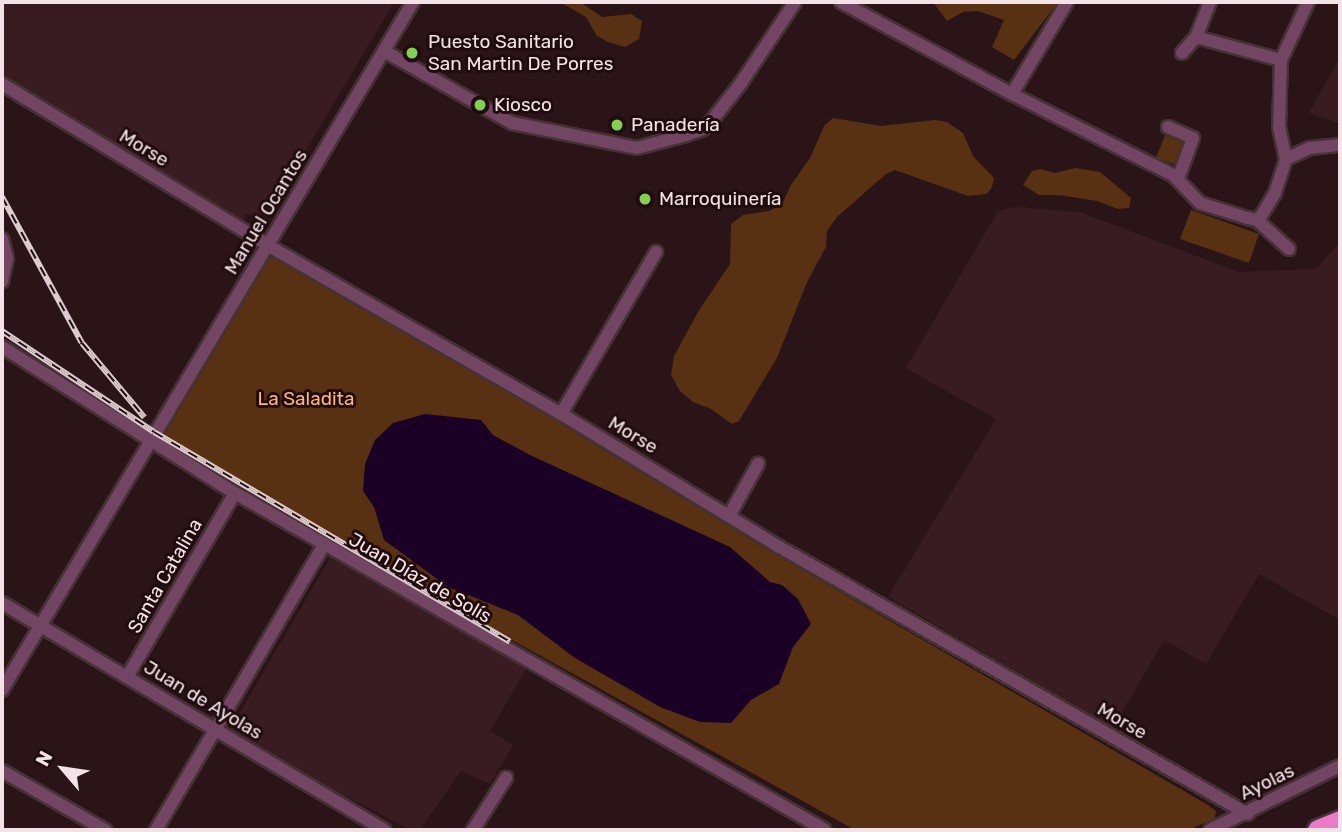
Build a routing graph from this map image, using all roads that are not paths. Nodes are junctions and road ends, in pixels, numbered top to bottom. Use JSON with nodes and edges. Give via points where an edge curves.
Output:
{"nodes":[{"id":1,"x":412,"y":2,"type":"edge"},
{"id":2,"x":795,"y":2,"type":"edge"},
{"id":3,"x":841,"y":2,"type":"edge"},
{"id":4,"x":1067,"y":2,"type":"edge"},
{"id":5,"x":1210,"y":2,"type":"edge"},
{"id":6,"x":1308,"y":2,"type":"edge"},
{"id":7,"x":1196,"y":37,"type":"junction"},
{"id":8,"x":384,"y":51,"type":"junction"},
{"id":9,"x":1182,"y":53,"type":"dead end"},
{"id":10,"x":1281,"y":60,"type":"junction"},
{"id":11,"x":2,"y":84,"type":"edge"},
{"id":12,"x":1012,"y":94,"type":"junction"},
{"id":13,"x":1168,"y":127,"type":"dead end"},
{"id":14,"x":1340,"y":145,"type":"edge"},
{"id":15,"x":1286,"y":159,"type":"junction"},
{"id":16,"x":1178,"y":179,"type":"junction"},
{"id":17,"x":1257,"y":220,"type":"junction"},
{"id":18,"x":2,"y":239,"type":"edge"},
{"id":19,"x":269,"y":246,"type":"junction"},
{"id":20,"x":1289,"y":249,"type":"dead end"},
{"id":21,"x":656,"y":252,"type":"dead end"},
{"id":22,"x":2,"y":281,"type":"edge"},
{"id":23,"x":2,"y":347,"type":"edge"},
{"id":24,"x":561,"y":414,"type":"junction"},
{"id":25,"x":149,"y":439,"type":"junction"},
{"id":26,"x":758,"y":464,"type":"dead end"},
{"id":27,"x":235,"y":493,"type":"junction"},
{"id":28,"x":729,"y":516,"type":"junction"},
{"id":29,"x":324,"y":545,"type":"junction"},
{"id":30,"x":2,"y":603,"type":"edge"},
{"id":31,"x":39,"y":625,"type":"junction"},
{"id":32,"x":127,"y":677,"type":"junction"},
{"id":33,"x":2,"y":690,"type":"edge"},
{"id":34,"x":216,"y":730,"type":"junction"},
{"id":35,"x":1340,"y":766,"type":"edge"},
{"id":36,"x":2,"y":771,"type":"edge"},
{"id":37,"x":506,"y":778,"type":"dead end"},
{"id":38,"x":1248,"y":814,"type":"junction"},
{"id":39,"x":1340,"y":821,"type":"edge"},
{"id":40,"x":105,"y":830,"type":"edge"},
{"id":41,"x":156,"y":830,"type":"edge"},
{"id":42,"x":385,"y":830,"type":"edge"},
{"id":43,"x":473,"y":830,"type":"edge"},
{"id":44,"x":825,"y":830,"type":"edge"},
{"id":45,"x":1210,"y":830,"type":"edge"},
{"id":46,"x":1318,"y":830,"type":"edge"}],
"edges":[{"from":1,"to":8,"type":"street","name":"Manuel Ocantos"},
{"from":2,"to":8,"type":"street","via":[[703,130],[648,146],[626,147],[512,123]]},
{"from":3,"to":12,"type":"street"},
{"from":4,"to":12,"type":"street"},
{"from":5,"to":7,"type":"street"},
{"from":6,"to":10,"type":"street"},
{"from":7,"to":9,"type":"street"},
{"from":7,"to":10,"type":"street"},
{"from":8,"to":19,"type":"street","name":"Manuel Ocantos"},
{"from":10,"to":15,"type":"street","via":[[1279,127]]},
{"from":11,"to":19,"type":"street","name":"Morse"},
{"from":12,"to":16,"type":"street"},
{"from":13,"to":16,"type":"street","via":[[1193,138]]},
{"from":14,"to":15,"type":"street","via":[[1310,148]]},
{"from":15,"to":17,"type":"street","via":[[1275,193]]},
{"from":16,"to":17,"type":"street","via":[[1200,203]]},
{"from":17,"to":20,"type":"street"},
{"from":18,"to":22,"type":"street","via":[[7,258]]},
{"from":19,"to":24,"type":"street","name":"Morse"},
{"from":19,"to":25,"type":"street","name":"Manuel Ocantos"},
{"from":21,"to":24,"type":"street"},
{"from":23,"to":25,"type":"street","name":"Juan Díaz de Solís"},
{"from":24,"to":28,"type":"street","name":"Morse"},
{"from":25,"to":27,"type":"street","name":"Juan Díaz de Solís"},
{"from":25,"to":31,"type":"street","name":"Manuel Ocantos"},
{"from":26,"to":28,"type":"street"},
{"from":27,"to":29,"type":"street","name":"Juan Díaz de Solís"},
{"from":27,"to":32,"type":"street","name":"Santa Catalina"},
{"from":28,"to":38,"type":"street","name":"Morse"},
{"from":29,"to":34,"type":"street"},
{"from":29,"to":44,"type":"street","name":"Juan Díaz de Solís"},
{"from":30,"to":31,"type":"street","name":"Juan de Ayolas"},
{"from":31,"to":32,"type":"street","name":"Juan de Ayolas"},
{"from":31,"to":33,"type":"street","name":"Manuel Ocantos"},
{"from":32,"to":34,"type":"street","name":"Juan de Ayolas"},
{"from":34,"to":41,"type":"street"},
{"from":34,"to":42,"type":"street","name":"Juan de Ayolas"},
{"from":35,"to":38,"type":"street","name":"Ayolas"},
{"from":36,"to":40,"type":"street"},
{"from":37,"to":43,"type":"street"},
{"from":38,"to":45,"type":"street","name":"Ayolas"},
{"from":39,"to":46,"type":"highway"}]}
